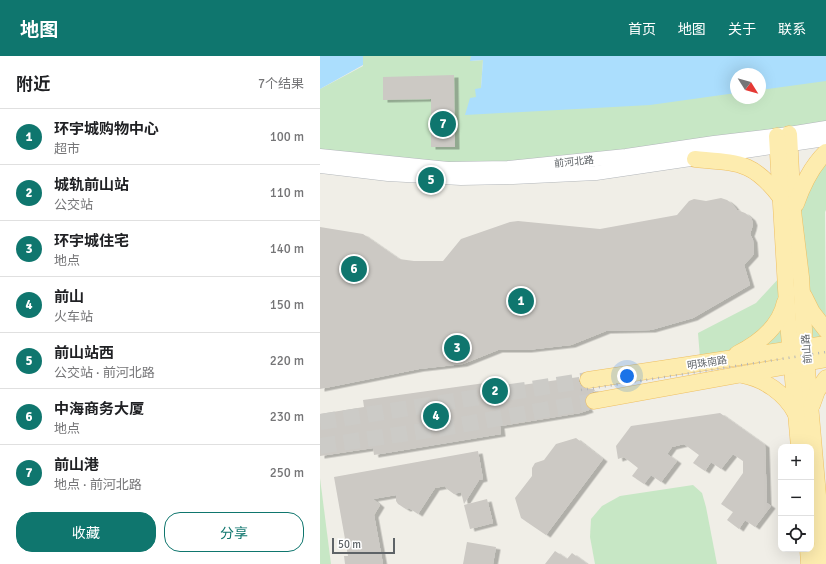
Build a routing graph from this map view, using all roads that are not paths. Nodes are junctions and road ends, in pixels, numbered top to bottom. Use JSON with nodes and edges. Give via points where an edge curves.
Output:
{"nodes":[{"id":1,"x":826,"y":128,"type":"edge"},
{"id":2,"x":826,"y":139,"type":"edge"},
{"id":3,"x":783,"y":140,"type":"junction"},
{"id":4,"x":826,"y":152,"type":"edge"},
{"id":5,"x":320,"y":156,"type":"edge"},
{"id":6,"x":695,"y":159,"type":"junction"},
{"id":7,"x":320,"y":166,"type":"edge"},
{"id":8,"x":781,"y":198,"type":"junction"},
{"id":9,"x":793,"y":211,"type":"junction"},
{"id":10,"x":794,"y":290,"type":"junction"},
{"id":11,"x":826,"y":330,"type":"edge"},
{"id":12,"x":826,"y":344,"type":"edge"},
{"id":13,"x":798,"y":355,"type":"junction"},
{"id":14,"x":723,"y":359,"type":"junction"},
{"id":15,"x":826,"y":359,"type":"edge"},
{"id":16,"x":734,"y":375,"type":"junction"},
{"id":17,"x":826,"y":378,"type":"edge"},
{"id":18,"x":588,"y":380,"type":"tunnel mouth"},
{"id":19,"x":594,"y":401,"type":"tunnel mouth"},
{"id":20,"x":804,"y":414,"type":"junction"},
{"id":21,"x":799,"y":444,"type":"edge"},
{"id":22,"x":808,"y":552,"type":"edge"},
{"id":23,"x":809,"y":564,"type":"edge"},
{"id":24,"x":824,"y":564,"type":"edge"}],
"edges":[{"from":1,"to":3,"type":"main road","name":"前河北路"},
{"from":2,"to":3,"type":"main road","name":"前河北路"},
{"from":3,"to":5,"type":"main road","name":"前河北路","via":[[714,143],[626,156],[508,168],[448,169]]},
{"from":3,"to":6,"type":"main road","name":"前河北路"},
{"from":3,"to":8,"type":"main road","name":"前山路"},
{"from":3,"to":9,"type":"main road","name":"前山路"},
{"from":4,"to":9,"type":"main road","via":[[808,175]]},
{"from":6,"to":7,"type":"main road","name":"前河北路","via":[[596,173],[461,178],[388,174]]},
{"from":6,"to":8,"type":"main road","via":[[733,162],[747,166],[767,181]]},
{"from":8,"to":10,"type":"main road","name":"前山路"},
{"from":9,"to":10,"type":"main road","name":"前山路"},
{"from":10,"to":11,"type":"main road"},
{"from":10,"to":13,"type":"main road","name":"前山路"},
{"from":10,"to":14,"type":"main road","via":[[765,336],[746,349]]},
{"from":12,"to":13,"type":"main road","name":"明珠南路"},
{"from":13,"to":14,"type":"main road","name":"明珠南路"},
{"from":13,"to":15,"type":"main road","name":"明珠南路"},
{"from":13,"to":16,"type":"main road","name":"明珠南路"},
{"from":13,"to":20,"type":"main road","name":"前山路"},
{"from":14,"to":18,"type":"main road","name":"明珠南路"},
{"from":16,"to":19,"type":"main road","name":"明珠南路"},
{"from":16,"to":20,"type":"main road","via":[[750,377],[770,386]]},
{"from":17,"to":20,"type":"main road"},
{"from":20,"to":21,"type":"main road","name":"前山路"},
{"from":20,"to":24,"type":"main road","name":"前山路"},
{"from":22,"to":23,"type":"main road"}]}
